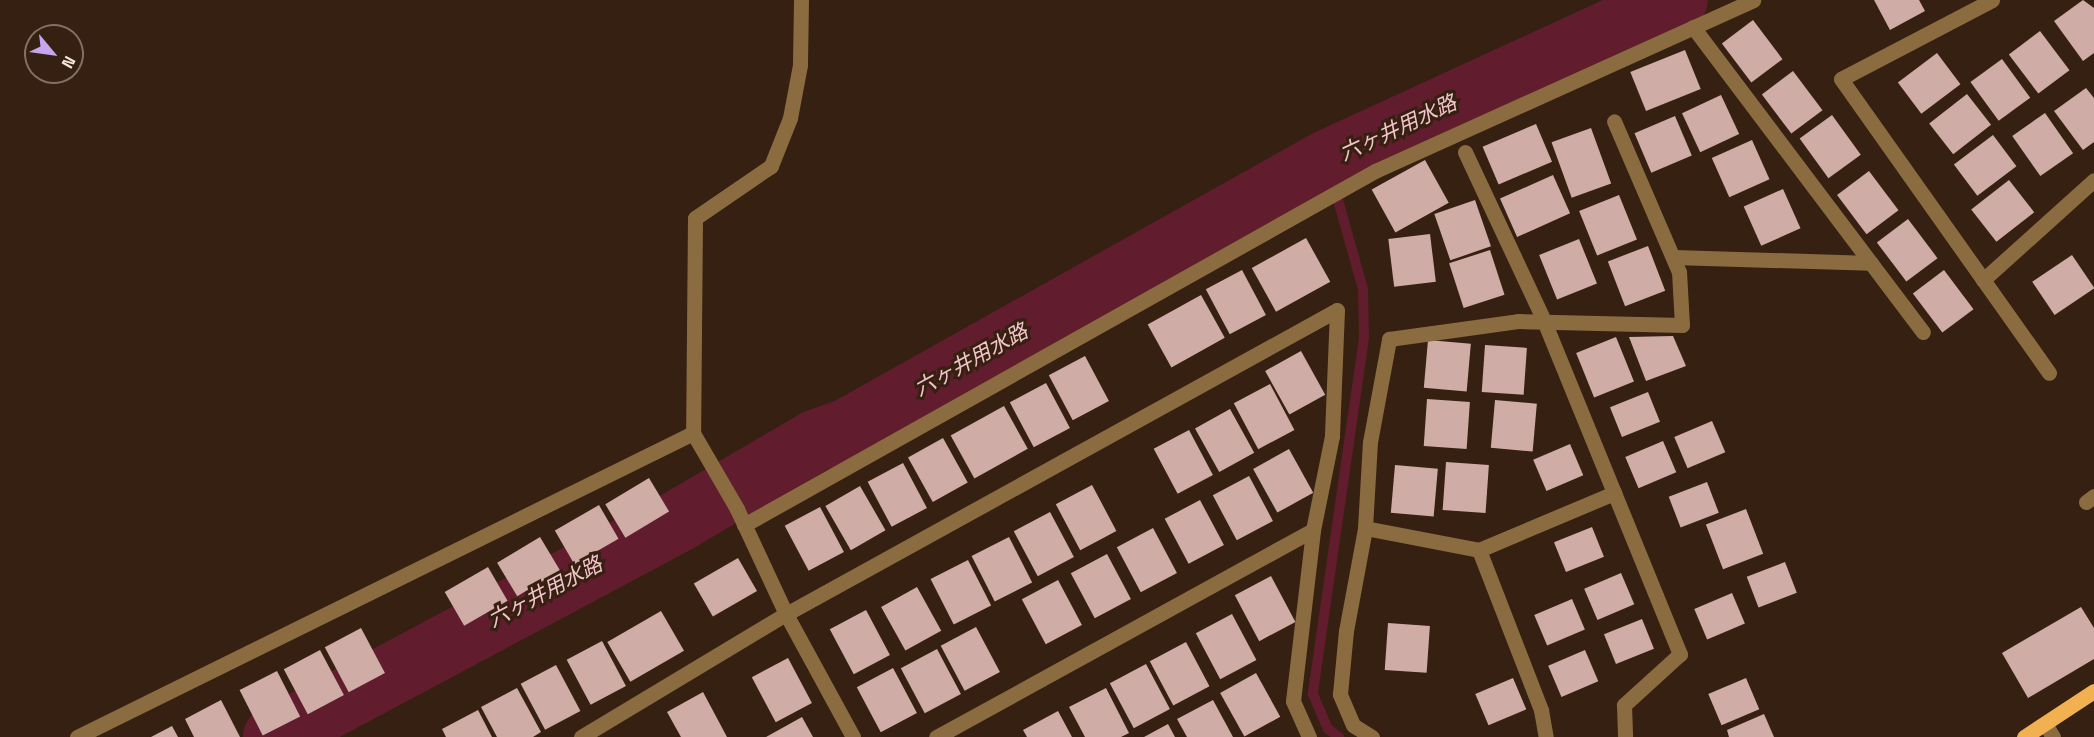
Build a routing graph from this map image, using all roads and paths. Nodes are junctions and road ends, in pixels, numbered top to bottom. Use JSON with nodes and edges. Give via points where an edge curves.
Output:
{"nodes":[{"id":1,"x":801,"y":0,"type":"edge"},
{"id":2,"x":1753,"y":0,"type":"edge"},
{"id":3,"x":1992,"y":0,"type":"edge"},
{"id":4,"x":1693,"y":27,"type":"junction"},
{"id":5,"x":1614,"y":121,"type":"dead end"},
{"id":6,"x":1465,"y":152,"type":"dead end"},
{"id":7,"x":2094,"y":180,"type":"edge"},
{"id":8,"x":1673,"y":258,"type":"junction"},
{"id":9,"x":1870,"y":263,"type":"junction"},
{"id":10,"x":1983,"y":280,"type":"junction"},
{"id":11,"x":1544,"y":321,"type":"junction"},
{"id":12,"x":1923,"y":332,"type":"dead end"},
{"id":13,"x":2049,"y":373,"type":"dead end"},
{"id":14,"x":696,"y":438,"type":"junction"},
{"id":15,"x":1614,"y":493,"type":"junction"},
{"id":16,"x":744,"y":525,"type":"junction"},
{"id":17,"x":1365,"y":528,"type":"junction"},
{"id":18,"x":1313,"y":530,"type":"junction"},
{"id":19,"x":1479,"y":550,"type":"junction"},
{"id":20,"x":786,"y":614,"type":"junction"},
{"id":21,"x":2094,"y":692,"type":"edge"},
{"id":22,"x":2049,"y":731,"type":"edge"},
{"id":23,"x":77,"y":737,"type":"edge"},
{"id":24,"x":580,"y":737,"type":"edge"},
{"id":25,"x":853,"y":737,"type":"edge"},
{"id":26,"x":936,"y":737,"type":"edge"},
{"id":27,"x":1309,"y":737,"type":"edge"},
{"id":28,"x":1372,"y":737,"type":"edge"},
{"id":29,"x":1546,"y":737,"type":"edge"},
{"id":30,"x":1625,"y":737,"type":"edge"},
{"id":31,"x":2024,"y":737,"type":"edge"}],
"edges":[{"from":1,"to":14,"type":"street","via":[[800,65],[790,118],[771,166],[695,218]]},
{"from":2,"to":4,"type":"street"},
{"from":3,"to":10,"type":"street","via":[[1841,79]]},
{"from":4,"to":9,"type":"street"},
{"from":4,"to":16,"type":"street","via":[[1375,171]]},
{"from":5,"to":8,"type":"street"},
{"from":6,"to":11,"type":"street"},
{"from":7,"to":10,"type":"street"},
{"from":8,"to":9,"type":"street"},
{"from":8,"to":11,"type":"street","via":[[1679,272],[1682,325]]},
{"from":9,"to":12,"type":"street"},
{"from":10,"to":13,"type":"street"},
{"from":11,"to":15,"type":"street"},
{"from":11,"to":17,"type":"street","via":[[1389,339],[1370,442]]},
{"from":14,"to":16,"type":"street"},
{"from":14,"to":23,"type":"street"},
{"from":15,"to":19,"type":"street"},
{"from":15,"to":30,"type":"street","via":[[1680,654],[1624,705]]},
{"from":16,"to":20,"type":"street"},
{"from":17,"to":19,"type":"street"},
{"from":17,"to":28,"type":"street","via":[[1346,632],[1340,694],[1353,724]]},
{"from":18,"to":20,"type":"street","via":[[1332,436],[1336,310]]},
{"from":18,"to":26,"type":"street"},
{"from":18,"to":27,"type":"street","via":[[1293,701]]},
{"from":19,"to":29,"type":"street","via":[[1541,710]]},
{"from":20,"to":24,"type":"street"},
{"from":20,"to":25,"type":"street"},
{"from":21,"to":22,"type":"main road"},
{"from":22,"to":31,"type":"main road"}]}
